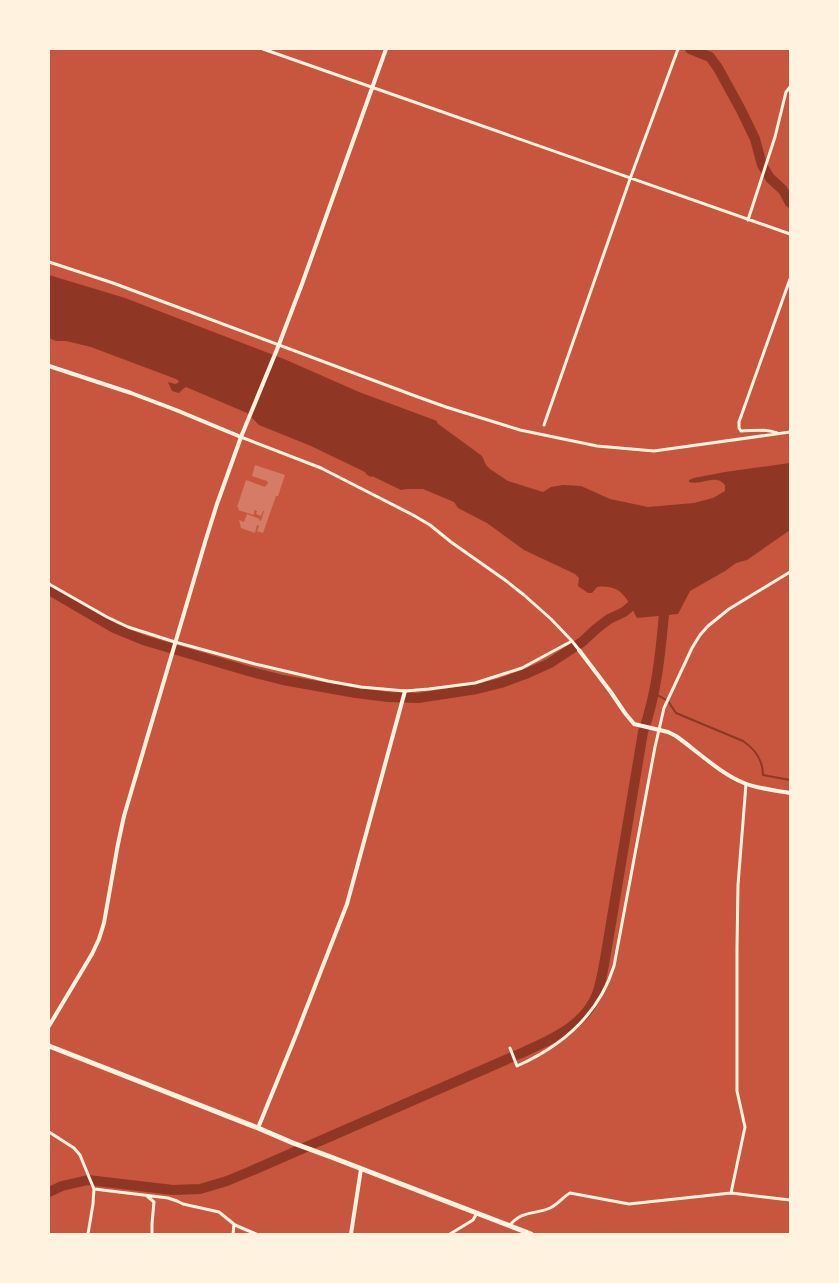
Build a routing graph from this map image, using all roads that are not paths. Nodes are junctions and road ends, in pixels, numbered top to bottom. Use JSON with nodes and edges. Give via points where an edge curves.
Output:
{"nodes":[{"id":1,"x":262,"y":49,"type":"edge"},
{"id":2,"x":386,"y":49,"type":"edge"},
{"id":3,"x":678,"y":49,"type":"edge"},
{"id":4,"x":790,"y":87,"type":"edge"},
{"id":5,"x":371,"y":88,"type":"junction"},
{"id":6,"x":630,"y":178,"type":"junction"},
{"id":7,"x":748,"y":220,"type":"junction"},
{"id":8,"x":790,"y":234,"type":"edge"},
{"id":9,"x":49,"y":262,"type":"edge"},
{"id":10,"x":790,"y":280,"type":"edge"},
{"id":11,"x":278,"y":346,"type":"junction"},
{"id":12,"x":49,"y":366,"type":"edge"},
{"id":13,"x":544,"y":425,"type":"dead end"},
{"id":14,"x":790,"y":432,"type":"edge"},
{"id":15,"x":777,"y":434,"type":"junction"},
{"id":16,"x":241,"y":437,"type":"junction"},
{"id":17,"x":790,"y":572,"type":"edge"},
{"id":18,"x":49,"y":584,"type":"edge"},
{"id":19,"x":572,"y":641,"type":"junction"},
{"id":20,"x":175,"y":642,"type":"junction"},
{"id":21,"x":578,"y":650,"type":"joint"},
{"id":22,"x":405,"y":691,"type":"junction"},
{"id":23,"x":658,"y":729,"type":"junction"},
{"id":24,"x":746,"y":784,"type":"junction"},
{"id":25,"x":790,"y":793,"type":"edge"},
{"id":26,"x":49,"y":1026,"type":"edge"},
{"id":27,"x":49,"y":1046,"type":"edge"},
{"id":28,"x":510,"y":1049,"type":"dead end"},
{"id":29,"x":258,"y":1128,"type":"junction"},
{"id":30,"x":49,"y":1132,"type":"edge"},
{"id":31,"x":361,"y":1169,"type":"junction"},
{"id":32,"x":93,"y":1188,"type":"junction"},
{"id":33,"x":731,"y":1193,"type":"junction"},
{"id":34,"x":146,"y":1196,"type":"junction"},
{"id":35,"x":790,"y":1200,"type":"edge"},
{"id":36,"x":477,"y":1213,"type":"junction"},
{"id":37,"x":234,"y":1225,"type":"junction"},
{"id":38,"x":509,"y":1226,"type":"junction"},
{"id":39,"x":88,"y":1234,"type":"edge"},
{"id":40,"x":152,"y":1234,"type":"edge"},
{"id":41,"x":233,"y":1234,"type":"edge"},
{"id":42,"x":256,"y":1234,"type":"edge"},
{"id":43,"x":351,"y":1234,"type":"edge"},
{"id":44,"x":450,"y":1234,"type":"edge"},
{"id":45,"x":530,"y":1234,"type":"edge"}],
"edges":[{"from":1,"to":5,"type":"street"},
{"from":2,"to":5,"type":"street"},
{"from":3,"to":6,"type":"street"},
{"from":4,"to":7,"type":"street"},
{"from":5,"to":6,"type":"street"},
{"from":5,"to":11,"type":"street"},
{"from":6,"to":7,"type":"street"},
{"from":6,"to":13,"type":"street"},
{"from":7,"to":8,"type":"street"},
{"from":9,"to":11,"type":"street","via":[[113,282]]},
{"from":10,"to":15,"type":"street","via":[[739,422],[741,430]]},
{"from":11,"to":15,"type":"street","via":[[455,410],[520,430],[597,446],[654,451]]},
{"from":11,"to":16,"type":"street"},
{"from":12,"to":16,"type":"street","via":[[131,393]]},
{"from":14,"to":15,"type":"street"},
{"from":16,"to":19,"type":"street","via":[[321,468],[413,515],[518,590]]},
{"from":16,"to":20,"type":"street"},
{"from":17,"to":23,"type":"street","via":[[729,609],[700,635],[664,708]]},
{"from":18,"to":20,"type":"street","via":[[128,627]]},
{"from":19,"to":21,"type":"street"},
{"from":19,"to":22,"type":"street","via":[[522,668],[475,683]]},
{"from":20,"to":22,"type":"street","via":[[328,681]]},
{"from":20,"to":26,"type":"street","via":[[124,816],[104,923],[92,954]]},
{"from":21,"to":23,"type":"street","via":[[634,724]]},
{"from":22,"to":29,"type":"street","via":[[347,904]]},
{"from":23,"to":24,"type":"street","via":[[676,736]]},
{"from":23,"to":28,"type":"street","via":[[609,982],[583,1021],[541,1055],[517,1066]]},
{"from":24,"to":25,"type":"street"},
{"from":24,"to":33,"type":"street","via":[[737,948],[737,1091],[744,1128]]},
{"from":27,"to":29,"type":"main road"},
{"from":29,"to":31,"type":"main road"},
{"from":30,"to":32,"type":"street","via":[[80,1155]]},
{"from":31,"to":36,"type":"main road"},
{"from":31,"to":43,"type":"street"},
{"from":32,"to":34,"type":"street"},
{"from":32,"to":39,"type":"street"},
{"from":33,"to":35,"type":"street"},
{"from":33,"to":38,"type":"street","via":[[628,1204],[570,1193],[552,1207],[525,1214]]},
{"from":34,"to":37,"type":"street","via":[[168,1198],[219,1212]]},
{"from":34,"to":40,"type":"street","via":[[154,1202]]},
{"from":36,"to":38,"type":"main road"},
{"from":36,"to":44,"type":"street","via":[[473,1220]]},
{"from":37,"to":41,"type":"street"},
{"from":37,"to":42,"type":"street"},
{"from":38,"to":45,"type":"main road"}]}
